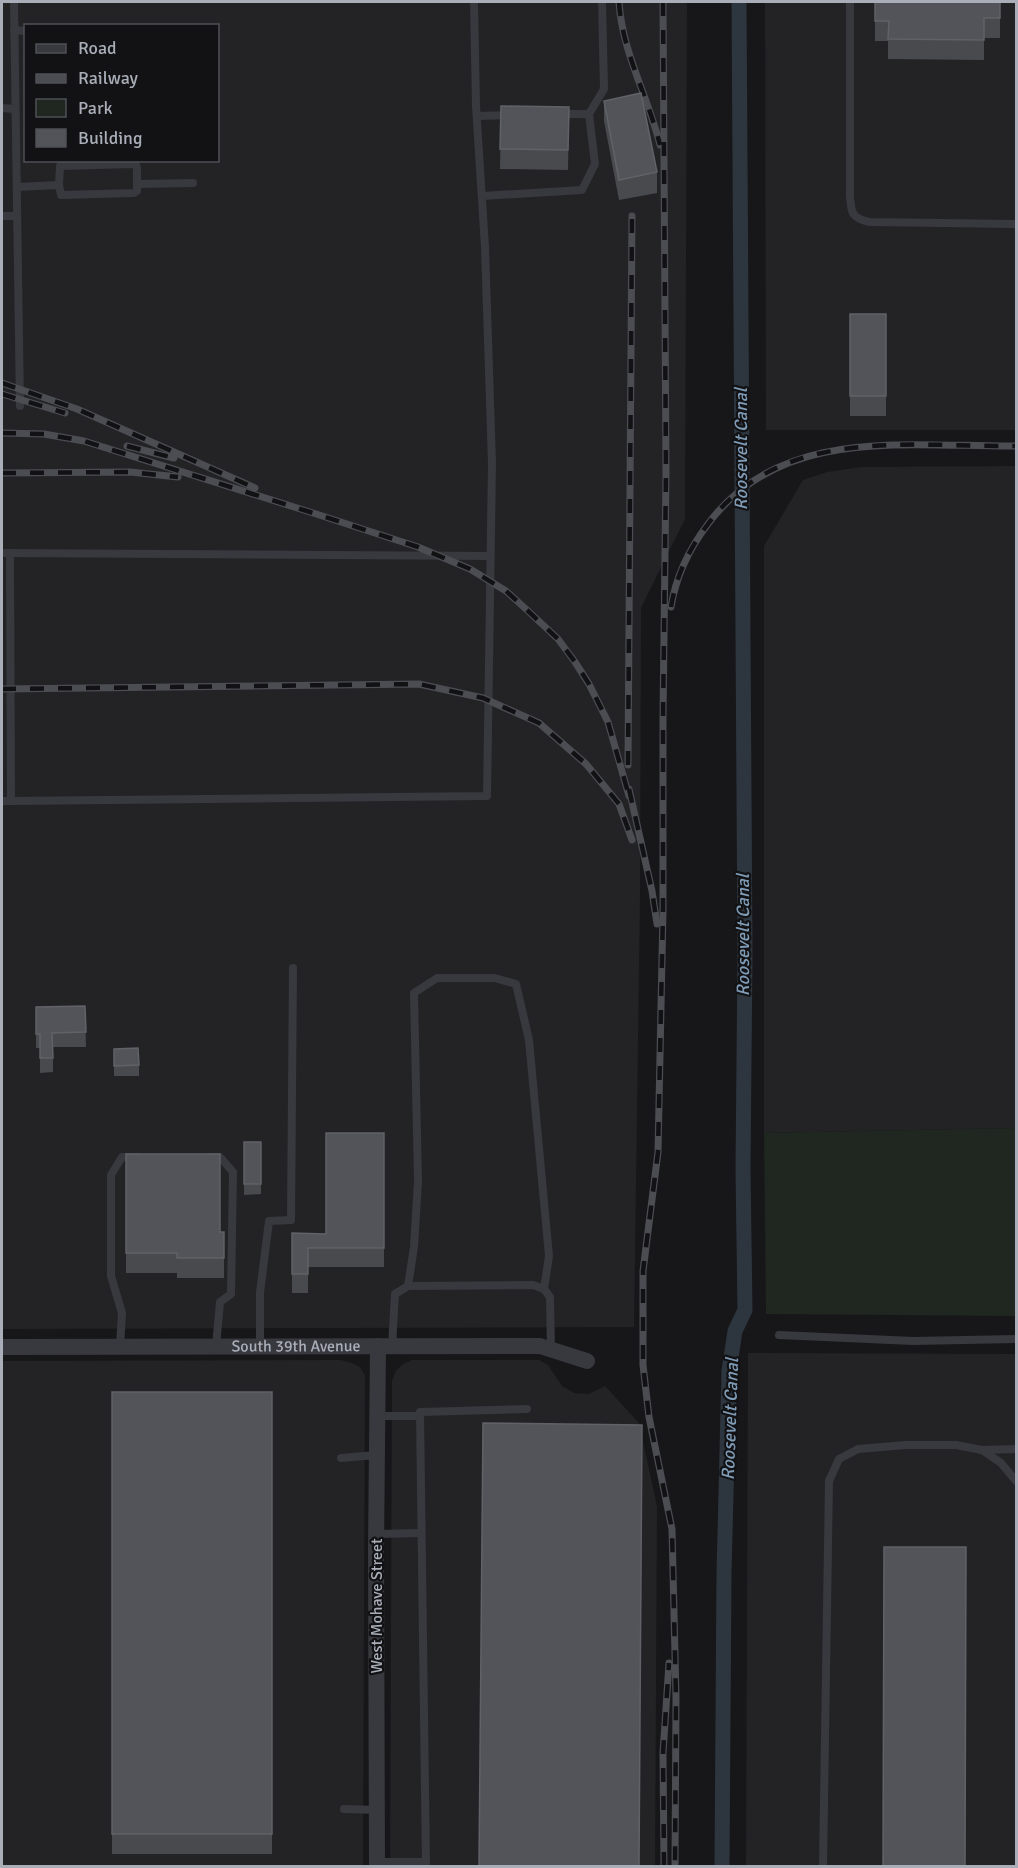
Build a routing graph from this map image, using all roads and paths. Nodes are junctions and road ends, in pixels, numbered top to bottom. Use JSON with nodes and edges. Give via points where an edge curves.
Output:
{"nodes":[{"id":1,"x":14,"y":2,"type":"edge"},
{"id":2,"x":474,"y":2,"type":"edge"},
{"id":3,"x":602,"y":2,"type":"edge"},
{"id":4,"x":850,"y":2,"type":"edge"},
{"id":5,"x":14,"y":30,"type":"junction"},
{"id":6,"x":24,"y":31,"type":"edge"},
{"id":7,"x":2,"y":108,"type":"edge"},
{"id":8,"x":15,"y":109,"type":"junction"},
{"id":9,"x":589,"y":114,"type":"junction"},
{"id":10,"x":522,"y":115,"type":"edge"},
{"id":11,"x":544,"y":115,"type":"edge"},
{"id":12,"x":477,"y":116,"type":"junction"},
{"id":13,"x":193,"y":183,"type":"dead end"},
{"id":14,"x":59,"y":184,"type":"junction"},
{"id":15,"x":137,"y":184,"type":"junction"},
{"id":16,"x":16,"y":187,"type":"junction"},
{"id":17,"x":482,"y":195,"type":"junction"},
{"id":18,"x":2,"y":216,"type":"edge"},
{"id":19,"x":17,"y":216,"type":"junction"},
{"id":20,"x":1017,"y":224,"type":"edge"},
{"id":21,"x":20,"y":406,"type":"dead end"},
{"id":22,"x":6,"y":553,"type":"edge"},
{"id":23,"x":490,"y":556,"type":"junction"},
{"id":24,"x":6,"y":801,"type":"edge"},
{"id":25,"x":293,"y":968,"type":"dead end"},
{"id":26,"x":144,"y":1157,"type":"edge"},
{"id":27,"x":198,"y":1157,"type":"edge"},
{"id":28,"x":408,"y":1286,"type":"junction"},
{"id":29,"x":544,"y":1289,"type":"junction"},
{"id":30,"x":779,"y":1335,"type":"dead end"},
{"id":31,"x":1017,"y":1339,"type":"edge"},
{"id":32,"x":120,"y":1346,"type":"junction"},
{"id":33,"x":216,"y":1346,"type":"junction"},
{"id":34,"x":260,"y":1346,"type":"junction"},
{"id":35,"x":385,"y":1346,"type":"junction"},
{"id":36,"x":2,"y":1347,"type":"edge"},
{"id":37,"x":551,"y":1350,"type":"junction"},
{"id":38,"x":587,"y":1361,"type":"dead end"},
{"id":39,"x":527,"y":1409,"type":"dead end"},
{"id":40,"x":377,"y":1416,"type":"junction"},
{"id":41,"x":420,"y":1416,"type":"junction"},
{"id":42,"x":1017,"y":1449,"type":"edge"},
{"id":43,"x":982,"y":1450,"type":"junction"},
{"id":44,"x":377,"y":1455,"type":"junction"},
{"id":45,"x":340,"y":1458,"type":"dead end"},
{"id":46,"x":1017,"y":1481,"type":"edge"},
{"id":47,"x":422,"y":1533,"type":"junction"},
{"id":48,"x":376,"y":1534,"type":"junction"},
{"id":49,"x":344,"y":1809,"type":"dead end"},
{"id":50,"x":377,"y":1810,"type":"junction"},
{"id":51,"x":377,"y":1864,"type":"edge"},
{"id":52,"x":426,"y":1864,"type":"edge"},
{"id":53,"x":823,"y":1866,"type":"edge"}],
"edges":[{"from":1,"to":5,"type":"lane"},
{"from":2,"to":12,"type":"lane"},
{"from":3,"to":9,"type":"lane","via":[[604,89]]},
{"from":4,"to":20,"type":"lane","via":[[851,210],[858,219],[869,222]]},
{"from":5,"to":6,"type":"lane"},
{"from":5,"to":8,"type":"lane"},
{"from":7,"to":8,"type":"lane"},
{"from":8,"to":16,"type":"lane"},
{"from":9,"to":11,"type":"lane"},
{"from":9,"to":17,"type":"lane","via":[[595,164],[582,190]]},
{"from":10,"to":12,"type":"lane"},
{"from":12,"to":17,"type":"lane"},
{"from":13,"to":15,"type":"lane"},
{"from":14,"to":15,"type":"lane","via":[[60,195],[134,193]]},
{"from":14,"to":15,"type":"lane","via":[[60,166],[133,164],[137,168]]},
{"from":14,"to":16,"type":"lane"},
{"from":16,"to":19,"type":"lane"},
{"from":17,"to":23,"type":"lane","via":[[492,463]]},
{"from":18,"to":19,"type":"lane"},
{"from":19,"to":21,"type":"lane"},
{"from":22,"to":23,"type":"lane"},
{"from":22,"to":24,"type":"lane"},
{"from":23,"to":24,"type":"lane","via":[[487,796]]},
{"from":25,"to":34,"type":"lane","via":[[291,1220],[268,1221],[260,1293]]},
{"from":26,"to":32,"type":"lane","via":[[122,1157],[111,1175],[111,1276],[122,1313]]},
{"from":27,"to":33,"type":"lane","via":[[220,1156],[233,1172],[231,1294],[220,1302]]},
{"from":28,"to":29,"type":"lane","via":[[533,1285]]},
{"from":28,"to":29,"type":"lane","via":[[418,1181],[414,993],[437,978],[495,978],[516,984],[529,1040],[549,1256]]},
{"from":28,"to":35,"type":"lane","via":[[395,1294]]},
{"from":29,"to":37,"type":"lane","via":[[550,1297]]},
{"from":30,"to":31,"type":"lane","via":[[913,1341]]},
{"from":32,"to":33,"type":"street","name":"South 39th Avenue"},
{"from":32,"to":36,"type":"street","name":"South 39th Avenue"},
{"from":33,"to":34,"type":"street","name":"South 39th Avenue"},
{"from":34,"to":35,"type":"street","name":"South 39th Avenue"},
{"from":35,"to":37,"type":"street","name":"South 39th Avenue","via":[[540,1346]]},
{"from":35,"to":40,"type":"street","name":"West Mohave Street"},
{"from":37,"to":38,"type":"street","name":"South 39th Avenue"},
{"from":39,"to":41,"type":"lane","via":[[420,1412]]},
{"from":40,"to":41,"type":"lane"},
{"from":40,"to":44,"type":"street","name":"West Mohave Street"},
{"from":41,"to":47,"type":"lane"},
{"from":42,"to":43,"type":"lane"},
{"from":43,"to":46,"type":"lane"},
{"from":43,"to":53,"type":"lane","via":[[956,1445],[858,1449],[839,1459],[829,1481]]},
{"from":44,"to":45,"type":"lane"},
{"from":44,"to":48,"type":"street","name":"West Mohave Street"},
{"from":47,"to":48,"type":"lane"},
{"from":47,"to":52,"type":"lane"},
{"from":48,"to":50,"type":"street","name":"West Mohave Street"},
{"from":49,"to":50,"type":"lane"},
{"from":50,"to":51,"type":"street","name":"West Mohave Street"},
{"from":51,"to":52,"type":"lane"}]}
